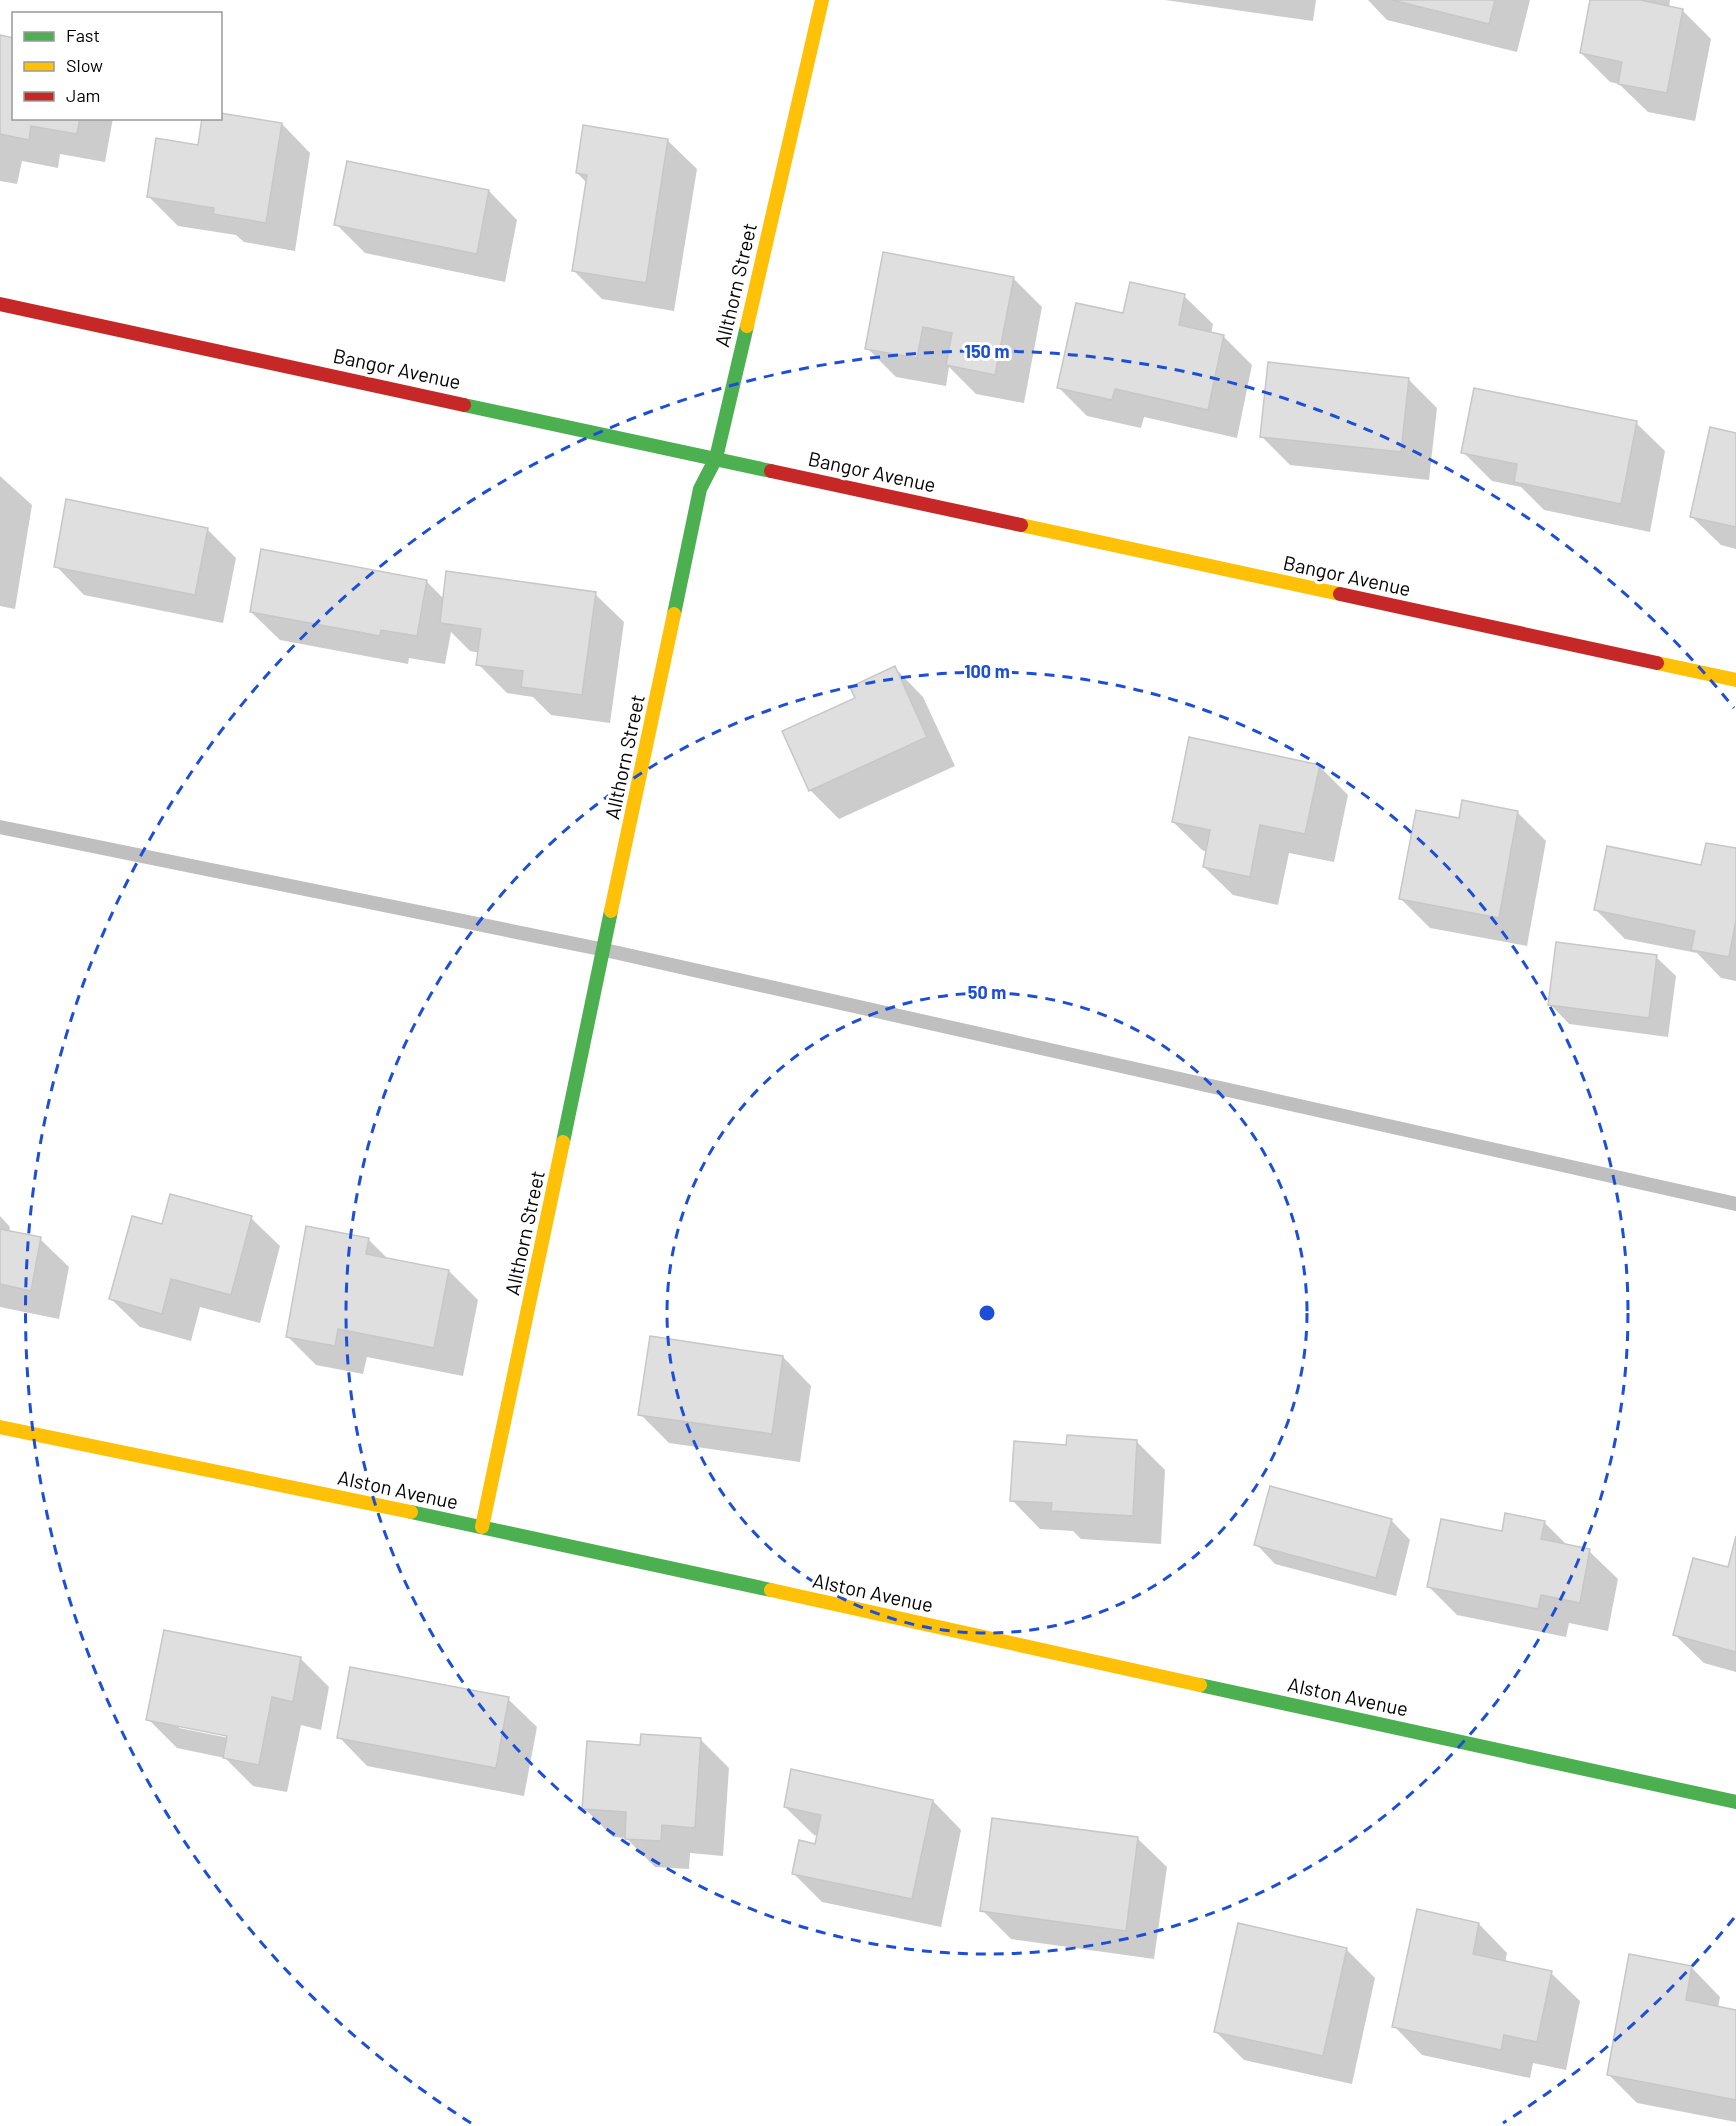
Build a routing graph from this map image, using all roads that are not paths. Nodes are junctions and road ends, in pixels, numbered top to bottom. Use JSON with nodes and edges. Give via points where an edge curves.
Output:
{"nodes":[{"id":1,"x":822,"y":0,"type":"edge"},
{"id":2,"x":0,"y":304,"type":"edge"},
{"id":3,"x":716,"y":458,"type":"junction"},
{"id":4,"x":1736,"y":680,"type":"edge"},
{"id":5,"x":0,"y":1428,"type":"edge"},
{"id":6,"x":482,"y":1527,"type":"junction"},
{"id":7,"x":1736,"y":1802,"type":"edge"}],
"edges":[{"from":1,"to":3,"type":"street","name":"Allthorn Street"},
{"from":2,"to":3,"type":"street","name":"Bangor Avenue"},
{"from":3,"to":4,"type":"street","name":"Bangor Avenue"},
{"from":3,"to":6,"type":"street","name":"Allthorn Street","via":[[700,489]]},
{"from":5,"to":6,"type":"street","name":"Alston Avenue"},
{"from":6,"to":7,"type":"street","name":"Alston Avenue"}]}
